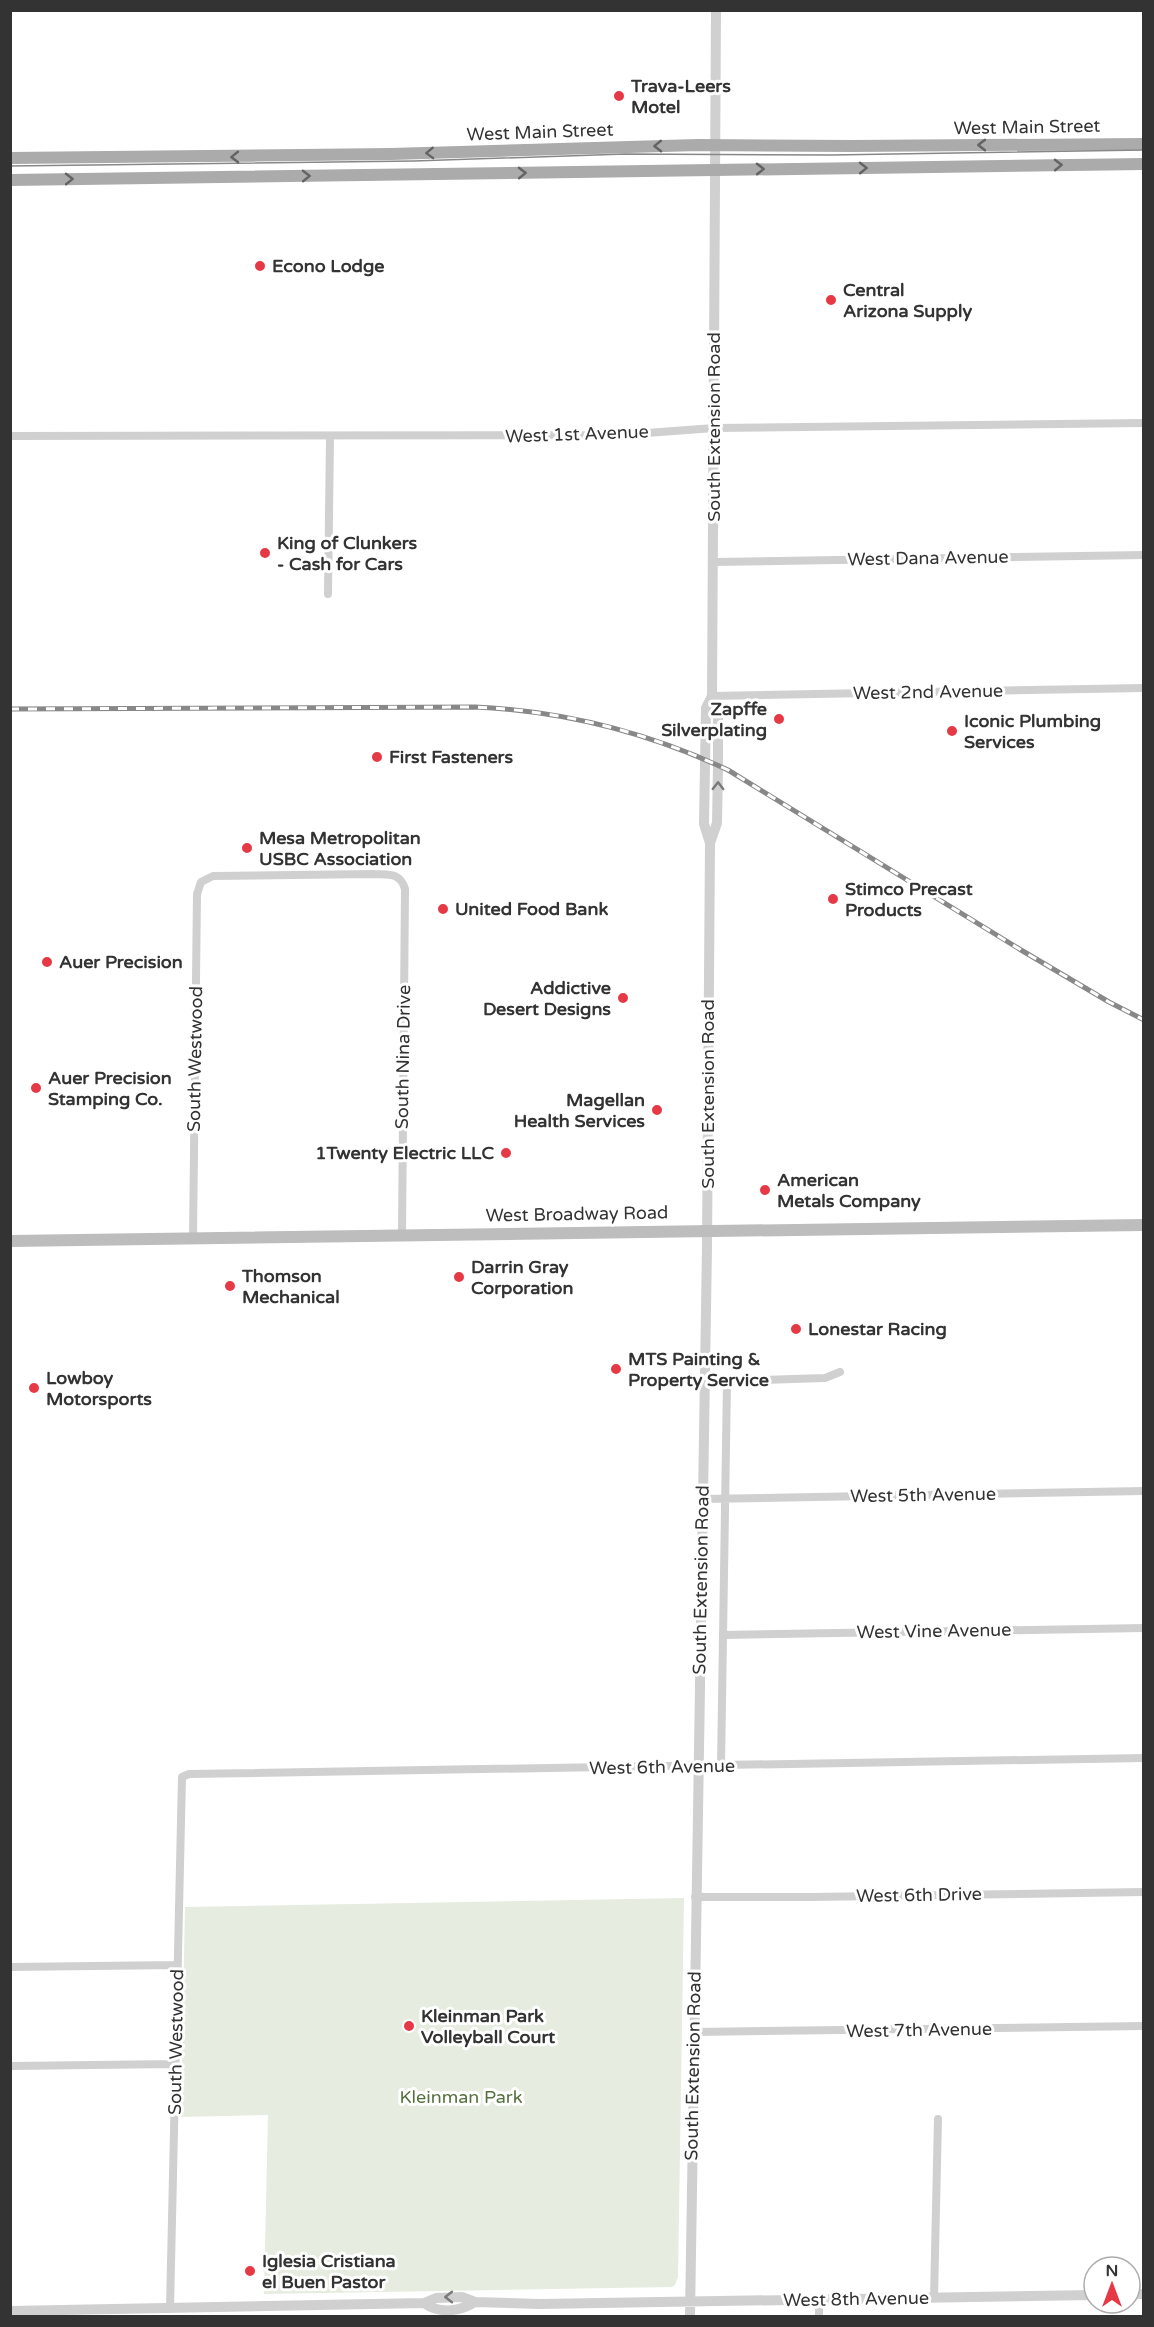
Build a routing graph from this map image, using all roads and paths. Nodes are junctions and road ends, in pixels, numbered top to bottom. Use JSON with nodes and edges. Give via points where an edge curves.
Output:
{"nodes":[{"id":1,"x":716,"y":10,"type":"edge"},
{"id":2,"x":1143,"y":144,"type":"edge"},
{"id":3,"x":10,"y":158,"type":"edge"},
{"id":4,"x":716,"y":158,"type":"junction"},
{"id":5,"x":1143,"y":164,"type":"edge"},
{"id":6,"x":10,"y":180,"type":"edge"},
{"id":7,"x":1143,"y":423,"type":"edge"},
{"id":8,"x":714,"y":428,"type":"junction"},
{"id":9,"x":10,"y":436,"type":"edge"},
{"id":10,"x":330,"y":437,"type":"junction"},
{"id":11,"x":1143,"y":555,"type":"edge"},
{"id":12,"x":713,"y":562,"type":"junction"},
{"id":13,"x":328,"y":594,"type":"dead end"},
{"id":14,"x":1143,"y":688,"type":"edge"},
{"id":15,"x":712,"y":696,"type":"junction"},
{"id":16,"x":201,"y":882,"type":"joint"},
{"id":17,"x":1143,"y":1226,"type":"edge"},
{"id":18,"x":707,"y":1230,"type":"junction"},
{"id":19,"x":402,"y":1235,"type":"junction"},
{"id":20,"x":193,"y":1238,"type":"junction"},
{"id":21,"x":10,"y":1241,"type":"edge"},
{"id":22,"x":840,"y":1372,"type":"dead end"},
{"id":23,"x":704,"y":1382,"type":"junction"},
{"id":24,"x":727,"y":1382,"type":"junction"},
{"id":25,"x":1143,"y":1491,"type":"edge"},
{"id":26,"x":726,"y":1498,"type":"junction"},
{"id":27,"x":702,"y":1499,"type":"junction"},
{"id":28,"x":1143,"y":1628,"type":"edge"},
{"id":29,"x":724,"y":1635,"type":"junction"},
{"id":30,"x":1143,"y":1758,"type":"edge"},
{"id":31,"x":721,"y":1766,"type":"junction"},
{"id":32,"x":698,"y":1767,"type":"junction"},
{"id":33,"x":182,"y":1777,"type":"joint"},
{"id":34,"x":1143,"y":1892,"type":"edge"},
{"id":35,"x":695,"y":1897,"type":"junction"},
{"id":36,"x":177,"y":1965,"type":"junction"},
{"id":37,"x":10,"y":1967,"type":"edge"},
{"id":38,"x":1143,"y":2026,"type":"edge"},
{"id":39,"x":694,"y":2032,"type":"junction"},
{"id":40,"x":176,"y":2064,"type":"junction"},
{"id":41,"x":10,"y":2066,"type":"edge"},
{"id":42,"x":938,"y":2119,"type":"dead end"},
{"id":43,"x":1082,"y":2295,"type":"edge"},
{"id":44,"x":934,"y":2298,"type":"junction"},
{"id":45,"x":819,"y":2300,"type":"junction"},
{"id":46,"x":690,"y":2302,"type":"junction"},
{"id":47,"x":170,"y":2308,"type":"junction"},
{"id":48,"x":10,"y":2311,"type":"edge"},
{"id":49,"x":40,"y":2313,"type":"edge"},
{"id":50,"x":690,"y":2316,"type":"edge"},
{"id":51,"x":819,"y":2316,"type":"edge"}],
"edges":[{"from":1,"to":4,"type":"street","name":"South Extension Road"},
{"from":2,"to":4,"type":"main road","name":"West Main Street","one_way":true},
{"from":4,"to":3,"type":"main road","name":"West Main Street","one_way":true,"via":[[572,148]]},
{"from":4,"to":5,"type":"main road","name":"West Main Street","one_way":true},
{"from":6,"to":4,"type":"main road","name":"West Main Street","one_way":true},
{"from":4,"to":8,"type":"street","name":"South Extension Road"},
{"from":7,"to":8,"type":"street","name":"West 1st Avenue"},
{"from":8,"to":10,"type":"street","name":"West 1st Avenue","via":[[620,435]]},
{"from":8,"to":12,"type":"street","name":"South Extension Road"},
{"from":9,"to":10,"type":"street","name":"West 1st Avenue"},
{"from":10,"to":13,"type":"street"},
{"from":11,"to":12,"type":"street","name":"West Dana Avenue"},
{"from":12,"to":15,"type":"street","name":"South Extension Road"},
{"from":14,"to":15,"type":"street","name":"West 2nd Avenue"},
{"from":15,"to":18,"type":"street","name":"South Extension Road","via":[[706,708],[704,824],[710,843]]},
{"from":16,"to":19,"type":"street","name":"South Nina Drive","via":[[213,876],[313,874],[396,875],[402,880]]},
{"from":16,"to":20,"type":"street","name":"South Westwood","via":[[196,894]]},
{"from":17,"to":18,"type":"main road","name":"West Broadway Road"},
{"from":18,"to":19,"type":"main road","name":"West Broadway Road"},
{"from":18,"to":23,"type":"street","name":"South Extension Road"},
{"from":19,"to":20,"type":"main road","name":"West Broadway Road"},
{"from":20,"to":21,"type":"main road","name":"West Broadway Road"},
{"from":22,"to":24,"type":"street","via":[[825,1378]]},
{"from":23,"to":24,"type":"street"},
{"from":23,"to":27,"type":"street","name":"South Extension Road"},
{"from":24,"to":26,"type":"street","name":"South Extension Road"},
{"from":25,"to":26,"type":"street","name":"West 5th Avenue"},
{"from":26,"to":27,"type":"street","name":"West 5th Avenue"},
{"from":26,"to":29,"type":"street","name":"South Extension Road"},
{"from":27,"to":32,"type":"street","name":"South Extension Road"},
{"from":28,"to":29,"type":"street","name":"West Vine Avenue"},
{"from":29,"to":31,"type":"street","name":"South Extension Road"},
{"from":30,"to":31,"type":"street","name":"West 6th Avenue"},
{"from":31,"to":32,"type":"street","name":"West 6th Avenue"},
{"from":32,"to":33,"type":"street","name":"West 6th Avenue"},
{"from":32,"to":35,"type":"street","name":"South Extension Road"},
{"from":33,"to":36,"type":"street","name":"South Westwood"},
{"from":34,"to":35,"type":"street","name":"West 6th Drive"},
{"from":35,"to":39,"type":"street","name":"South Extension Road"},
{"from":36,"to":37,"type":"street"},
{"from":36,"to":40,"type":"street","name":"South Westwood"},
{"from":38,"to":39,"type":"street","name":"West 7th Avenue"},
{"from":39,"to":46,"type":"street","name":"South Extension Road"},
{"from":40,"to":41,"type":"street"},
{"from":40,"to":47,"type":"street","name":"South Westwood"},
{"from":42,"to":44,"type":"street"},
{"from":43,"to":44,"type":"street","name":"West 8th Avenue"},
{"from":44,"to":45,"type":"street","name":"West 8th Avenue"},
{"from":45,"to":46,"type":"street","name":"West 8th Avenue"},
{"from":45,"to":51,"type":"street"},
{"from":46,"to":47,"type":"street","name":"West 8th Avenue","via":[[475,2302],[462,2297],[436,2298],[424,2303]]},
{"from":46,"to":50,"type":"street","name":"South Extension Road"},
{"from":47,"to":49,"type":"street","name":"West 8th Avenue"},
{"from":48,"to":49,"type":"street","name":"West 8th Avenue"}]}
